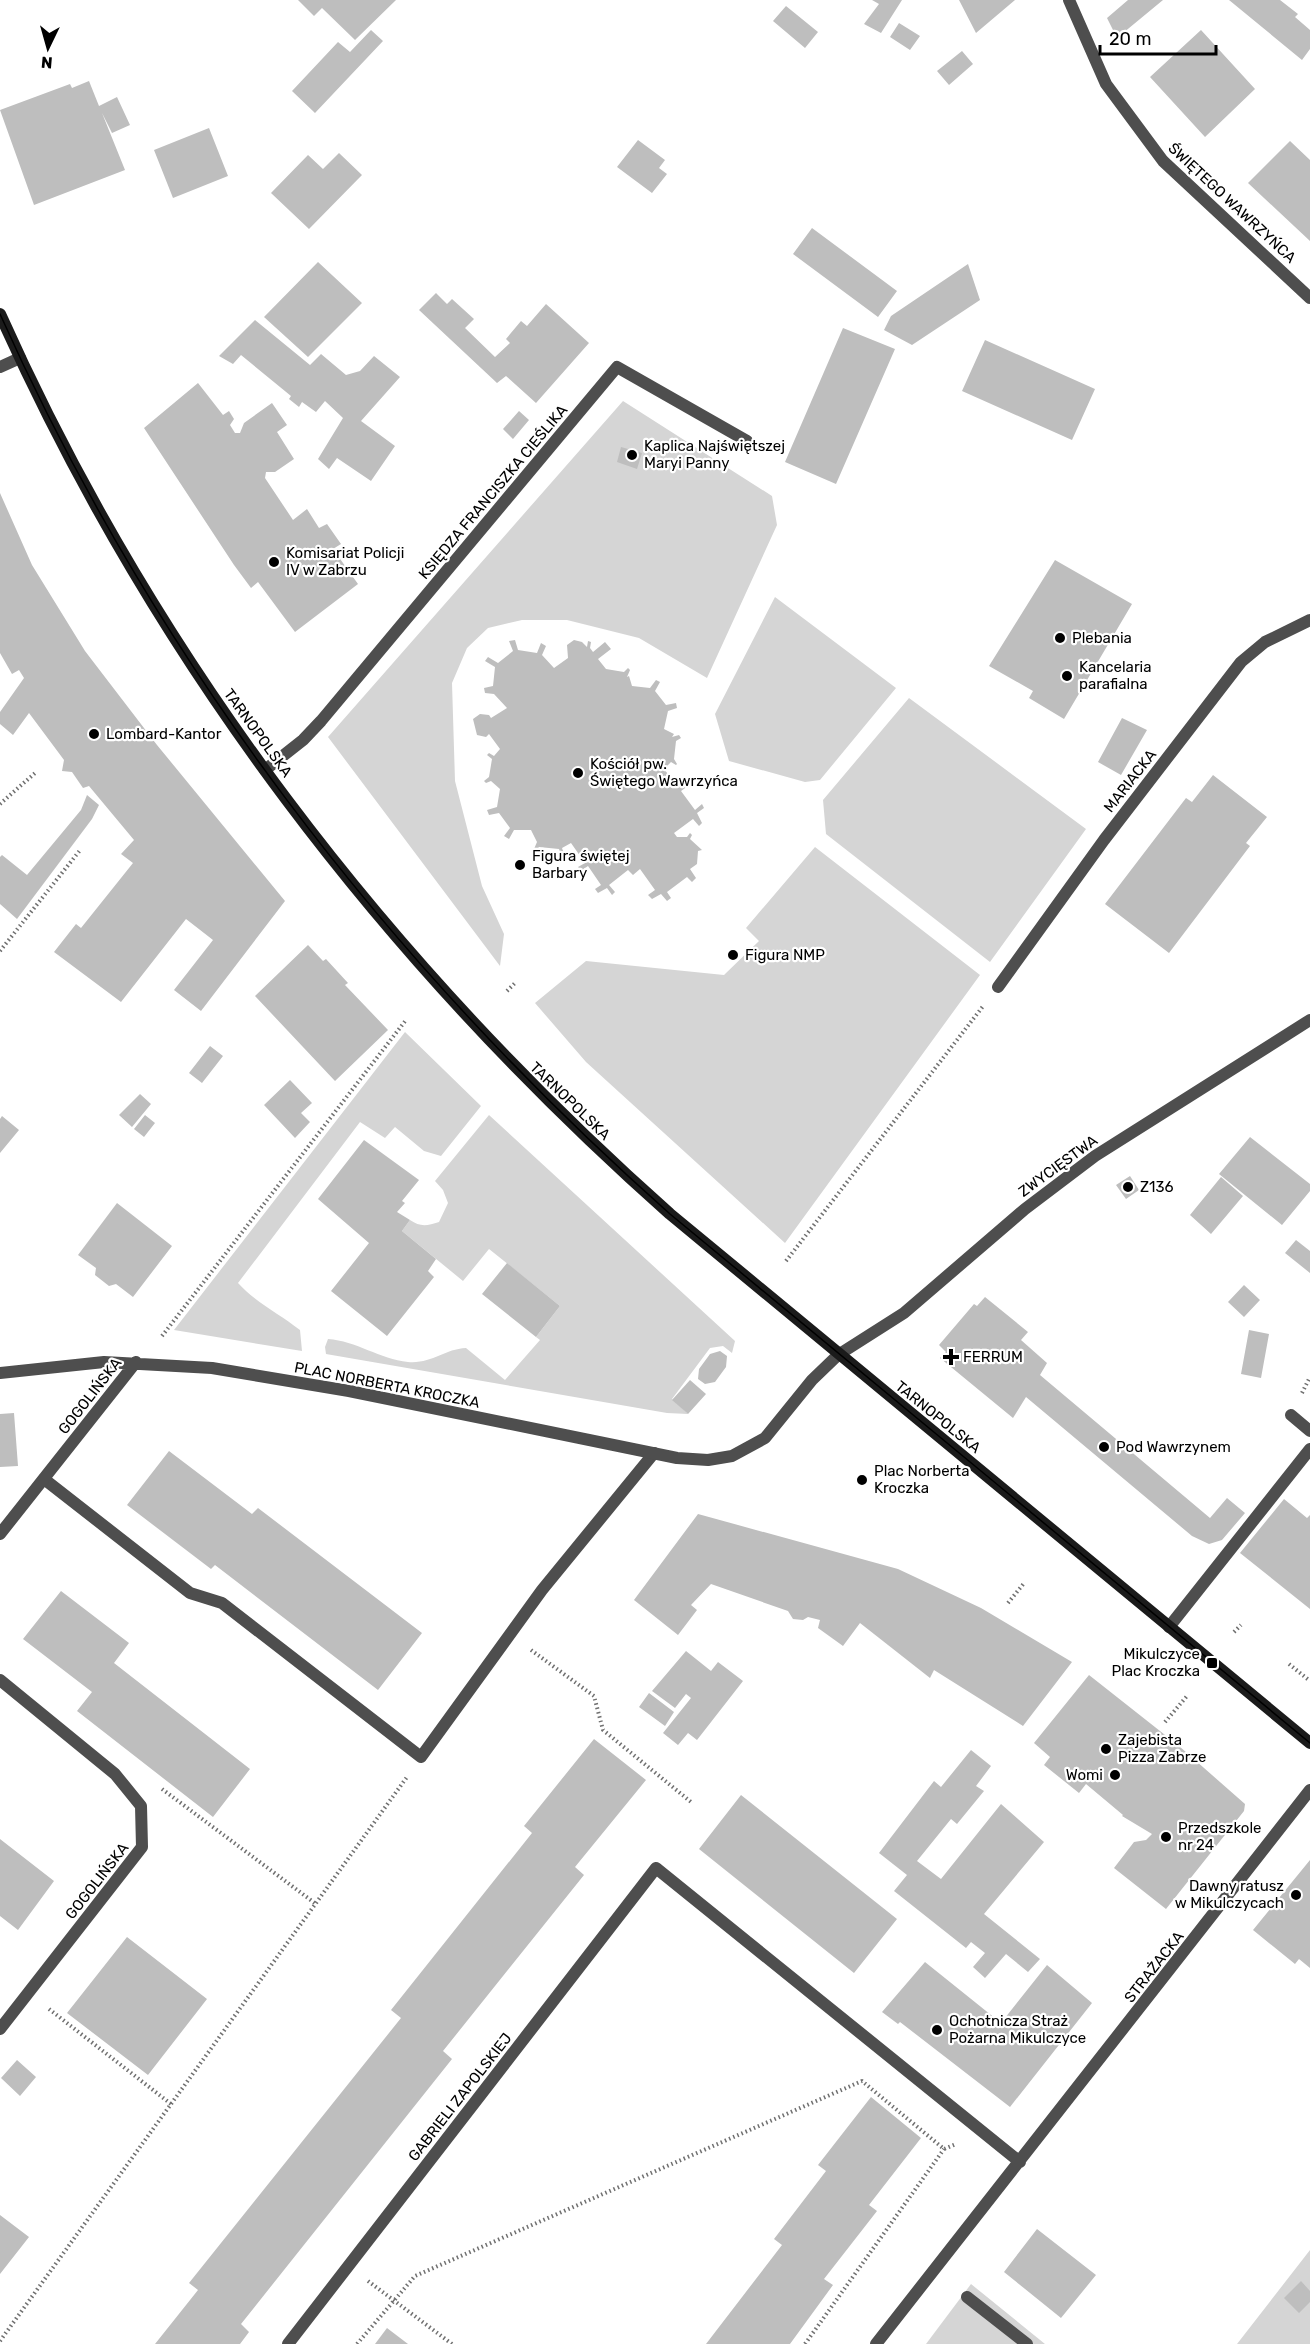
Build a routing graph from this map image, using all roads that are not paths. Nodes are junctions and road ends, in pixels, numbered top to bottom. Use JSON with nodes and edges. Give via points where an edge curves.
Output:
{"nodes":[{"id":1,"x":1070,"y":0,"type":"edge"},
{"id":2,"x":1310,"y":298,"type":"edge"},
{"id":3,"x":0,"y":314,"type":"edge"},
{"id":4,"x":20,"y":358,"type":"junction"},
{"id":5,"x":0,"y":367,"type":"edge"},
{"id":6,"x":747,"y":441,"type":"dead end"},
{"id":7,"x":1310,"y":620,"type":"edge"},
{"id":8,"x":265,"y":770,"type":"junction"},
{"id":9,"x":998,"y":987,"type":"road end"},
{"id":10,"x":1310,"y":1020,"type":"edge"},
{"id":11,"x":838,"y":1355,"type":"junction"},
{"id":12,"x":136,"y":1362,"type":"junction"},
{"id":13,"x":0,"y":1373,"type":"edge"},
{"id":14,"x":1291,"y":1415,"type":"dead end"},
{"id":15,"x":1310,"y":1431,"type":"edge"},
{"id":16,"x":1310,"y":1449,"type":"edge"},
{"id":17,"x":654,"y":1453,"type":"junction"},
{"id":18,"x":44,"y":1479,"type":"junction"},
{"id":19,"x":0,"y":1534,"type":"edge"},
{"id":20,"x":1169,"y":1627,"type":"junction"},
{"id":21,"x":0,"y":1680,"type":"edge"},
{"id":22,"x":1310,"y":1743,"type":"edge"},
{"id":23,"x":1310,"y":1790,"type":"edge"},
{"id":24,"x":0,"y":2029,"type":"edge"},
{"id":25,"x":1020,"y":2162,"type":"junction"},
{"id":26,"x":968,"y":2297,"type":"dead end"},
{"id":27,"x":288,"y":2344,"type":"edge"},
{"id":28,"x":876,"y":2344,"type":"edge"},
{"id":29,"x":1027,"y":2344,"type":"edge"}],
"edges":[{"from":1,"to":2,"type":"street","name":"ŚWIĘTEGO WAWRZYŃCA","via":[[1106,84],[1162,161]]},
{"from":3,"to":4,"type":"main road","name":"TARNOPOLSKA"},
{"from":4,"to":5,"type":"street"},
{"from":4,"to":8,"type":"main road","name":"TARNOPOLSKA","via":[[73,466],[136,580]]},
{"from":6,"to":8,"type":"street","name":"KSIĘDZA FRANCISZKA CIEŚLIKA","via":[[617,368],[321,721]]},
{"from":7,"to":9,"type":"street","name":"MARIACKA","via":[[1265,642],[1241,662],[1104,840]]},
{"from":8,"to":11,"type":"main road","name":"TARNOPOLSKA","via":[[369,905],[518,1071],[654,1200]]},
{"from":10,"to":11,"type":"street","name":"ZWYCIĘSTWA","via":[[1095,1156],[1025,1209],[904,1313]]},
{"from":11,"to":17,"type":"street","name":"PLAC NORBERTA KROCZKA","via":[[812,1380],[765,1438],[751,1448],[708,1460]]},
{"from":11,"to":20,"type":"main road","name":"TARNOPOLSKA"},
{"from":12,"to":13,"type":"street","name":"PLAC NORBERTA KROCZKA"},
{"from":12,"to":17,"type":"street","name":"PLAC NORBERTA KROCZKA","via":[[212,1368],[349,1391]]},
{"from":12,"to":18,"type":"street","name":"GOGOLIŃSKA"},
{"from":14,"to":15,"type":"street"},
{"from":16,"to":20,"type":"street"},
{"from":17,"to":18,"type":"street","via":[[509,1634],[421,1757],[222,1603],[190,1593]]},
{"from":18,"to":19,"type":"street","name":"GOGOLIŃSKA"},
{"from":20,"to":22,"type":"main road","name":"TARNOPOLSKA"},
{"from":21,"to":24,"type":"street","name":"GOGOLIŃSKA","via":[[115,1774],[141,1806],[142,1847]]},
{"from":23,"to":25,"type":"street","name":"STRAŻACKA"},
{"from":25,"to":27,"type":"street","name":"GABRIELI ZAPOLSKIEJ","via":[[656,1868]]},
{"from":25,"to":28,"type":"street","name":"STRAŻACKA"},
{"from":26,"to":29,"type":"street"}]}
